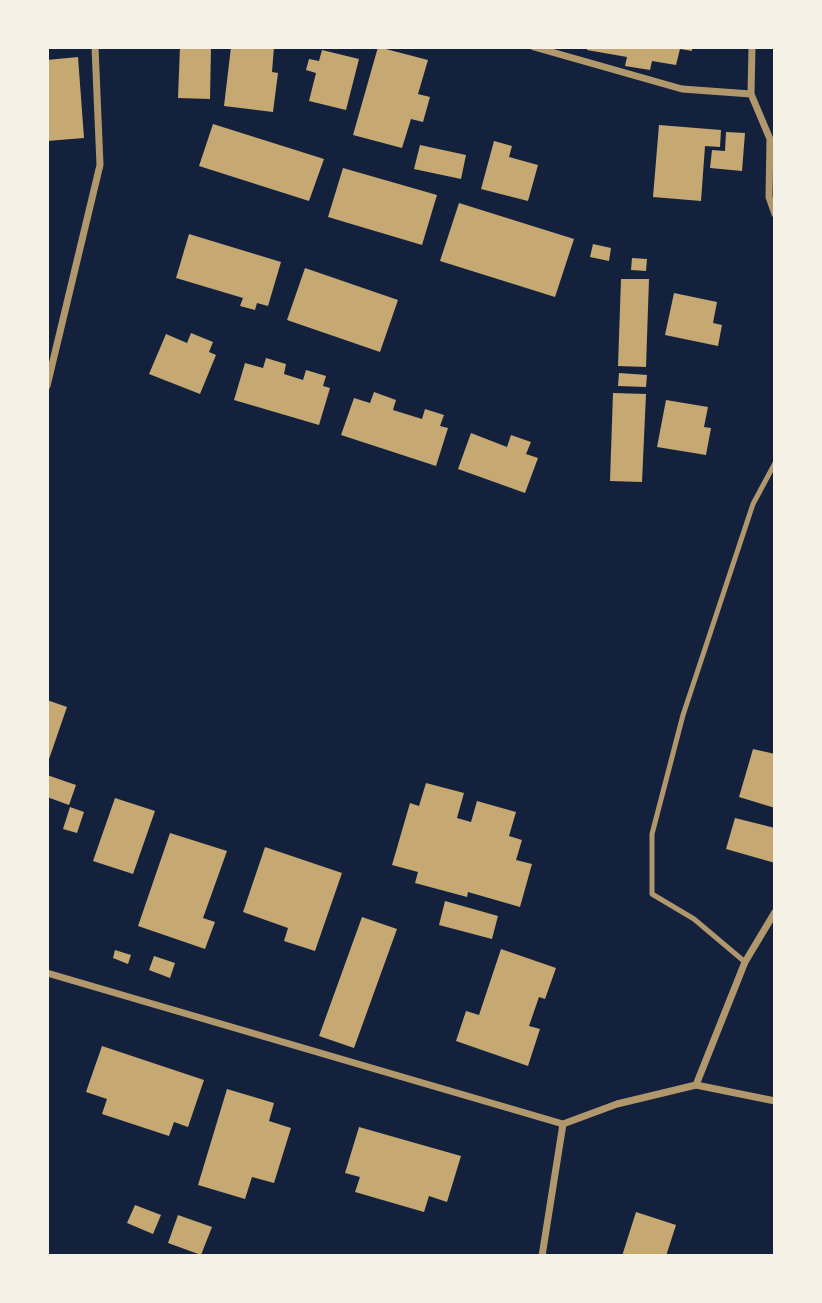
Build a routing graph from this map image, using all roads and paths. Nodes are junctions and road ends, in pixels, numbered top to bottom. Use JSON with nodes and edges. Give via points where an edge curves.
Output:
{"nodes":[{"id":1,"x":95,"y":47,"type":"edge"},
{"id":2,"x":534,"y":47,"type":"edge"},
{"id":3,"x":752,"y":47,"type":"edge"},
{"id":4,"x":751,"y":94,"type":"junction"},
{"id":5,"x":775,"y":214,"type":"edge"},
{"id":6,"x":47,"y":386,"type":"edge"},
{"id":7,"x":775,"y":463,"type":"edge"},
{"id":8,"x":775,"y":912,"type":"edge"},
{"id":9,"x":745,"y":962,"type":"junction"},
{"id":10,"x":47,"y":973,"type":"edge"},
{"id":11,"x":696,"y":1085,"type":"junction"},
{"id":12,"x":775,"y":1101,"type":"edge"},
{"id":13,"x":563,"y":1124,"type":"junction"},
{"id":14,"x":542,"y":1256,"type":"edge"}],
"edges":[{"from":1,"to":6,"type":"street","via":[[100,165]]},
{"from":2,"to":4,"type":"street","via":[[682,89]]},
{"from":3,"to":4,"type":"street"},
{"from":4,"to":5,"type":"street","via":[[770,139],[769,197]]},
{"from":7,"to":9,"type":"lane","via":[[753,505],[718,610],[652,834],[652,894],[694,919]]},
{"from":8,"to":9,"type":"street"},
{"from":9,"to":11,"type":"street"},
{"from":10,"to":13,"type":"street"},
{"from":11,"to":12,"type":"street"},
{"from":11,"to":13,"type":"street","via":[[617,1104]]},
{"from":13,"to":14,"type":"street"}]}
